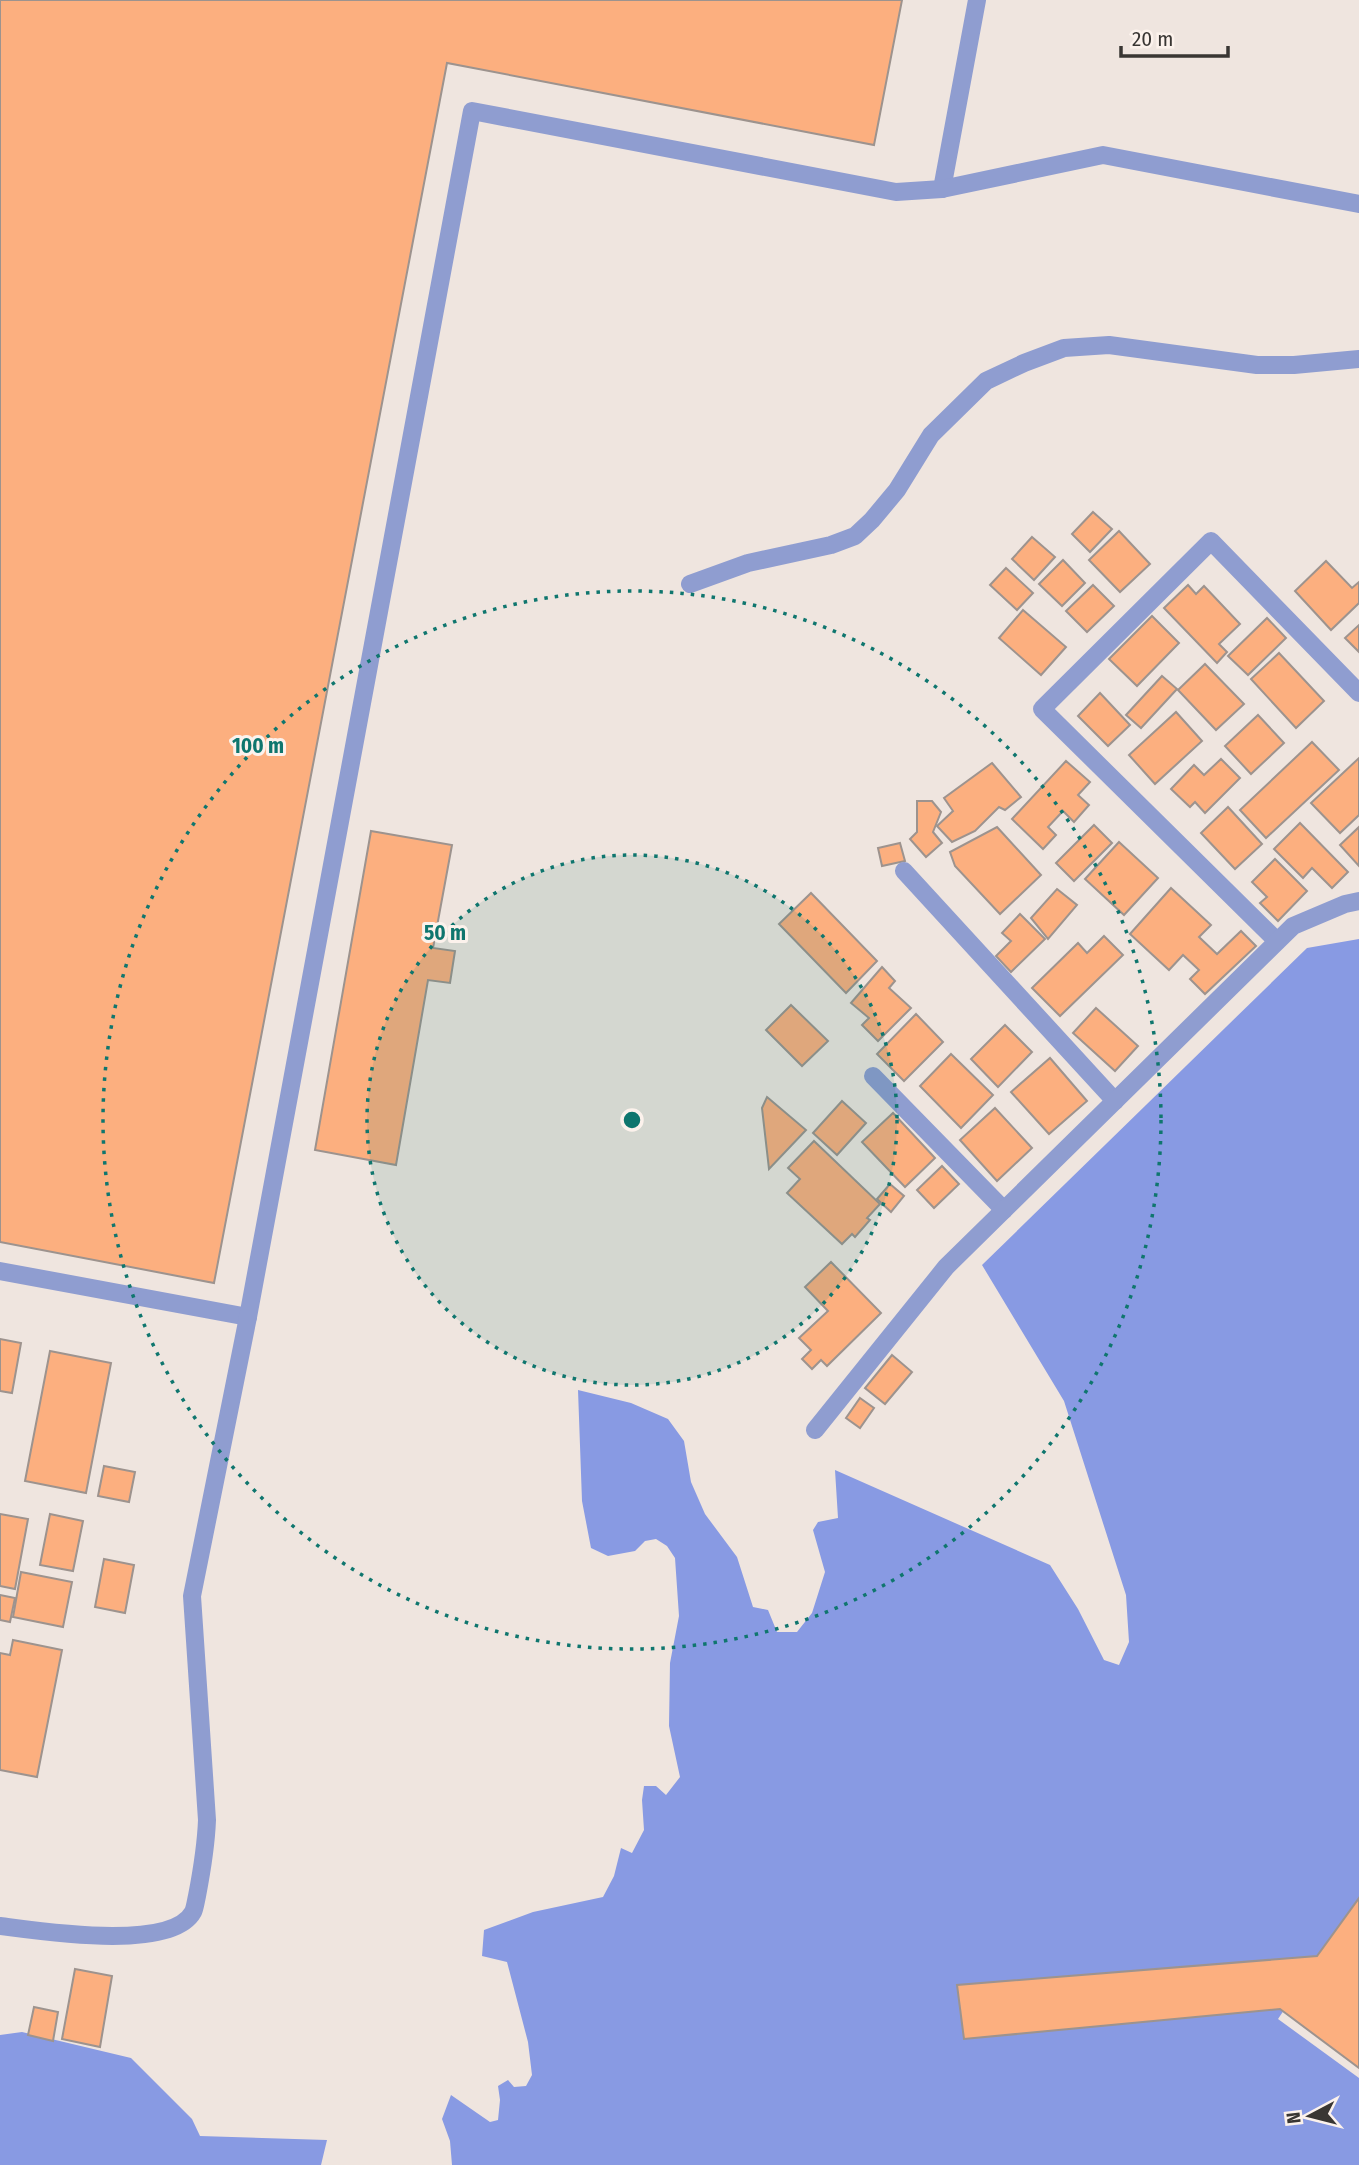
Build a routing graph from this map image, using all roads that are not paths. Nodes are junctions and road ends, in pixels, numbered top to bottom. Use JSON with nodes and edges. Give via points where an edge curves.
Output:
{"nodes":[{"id":1,"x":976,"y":0,"type":"edge"},
{"id":2,"x":942,"y":189,"type":"junction"},
{"id":3,"x":1359,"y":204,"type":"edge"},
{"id":4,"x":1359,"y":359,"type":"edge"},
{"id":5,"x":690,"y":584,"type":"dead end"},
{"id":6,"x":1359,"y":693,"type":"edge"},
{"id":7,"x":904,"y":870,"type":"dead end"},
{"id":8,"x":1359,"y":901,"type":"edge"},
{"id":9,"x":1277,"y":941,"type":"junction"},
{"id":10,"x":873,"y":1076,"type":"dead end"},
{"id":11,"x":1115,"y":1101,"type":"junction"},
{"id":12,"x":1004,"y":1210,"type":"junction"},
{"id":13,"x":0,"y":1271,"type":"edge"},
{"id":14,"x":248,"y":1317,"type":"junction"},
{"id":15,"x":815,"y":1430,"type":"dead end"},
{"id":16,"x":0,"y":1926,"type":"edge"}],
"edges":[{"from":1,"to":2,"type":"street"},
{"from":2,"to":3,"type":"street","via":[[1103,155]]},
{"from":2,"to":14,"type":"street","via":[[896,192],[472,111]]},
{"from":4,"to":5,"type":"street","via":[[1257,365],[1109,345],[1064,348],[986,381],[931,435],[897,490],[855,536],[748,563]]},
{"from":6,"to":9,"type":"street","via":[[1211,541],[1042,709]]},
{"from":7,"to":11,"type":"street"},
{"from":8,"to":9,"type":"street","via":[[1293,926]]},
{"from":9,"to":11,"type":"street"},
{"from":10,"to":12,"type":"street"},
{"from":11,"to":12,"type":"street"},
{"from":12,"to":15,"type":"street","via":[[946,1267]]},
{"from":13,"to":14,"type":"street"},
{"from":14,"to":16,"type":"street","via":[[192,1596],[207,1820],[205,1858],[193,1912],[177,1928],[127,1936],[79,1936]]}]}
